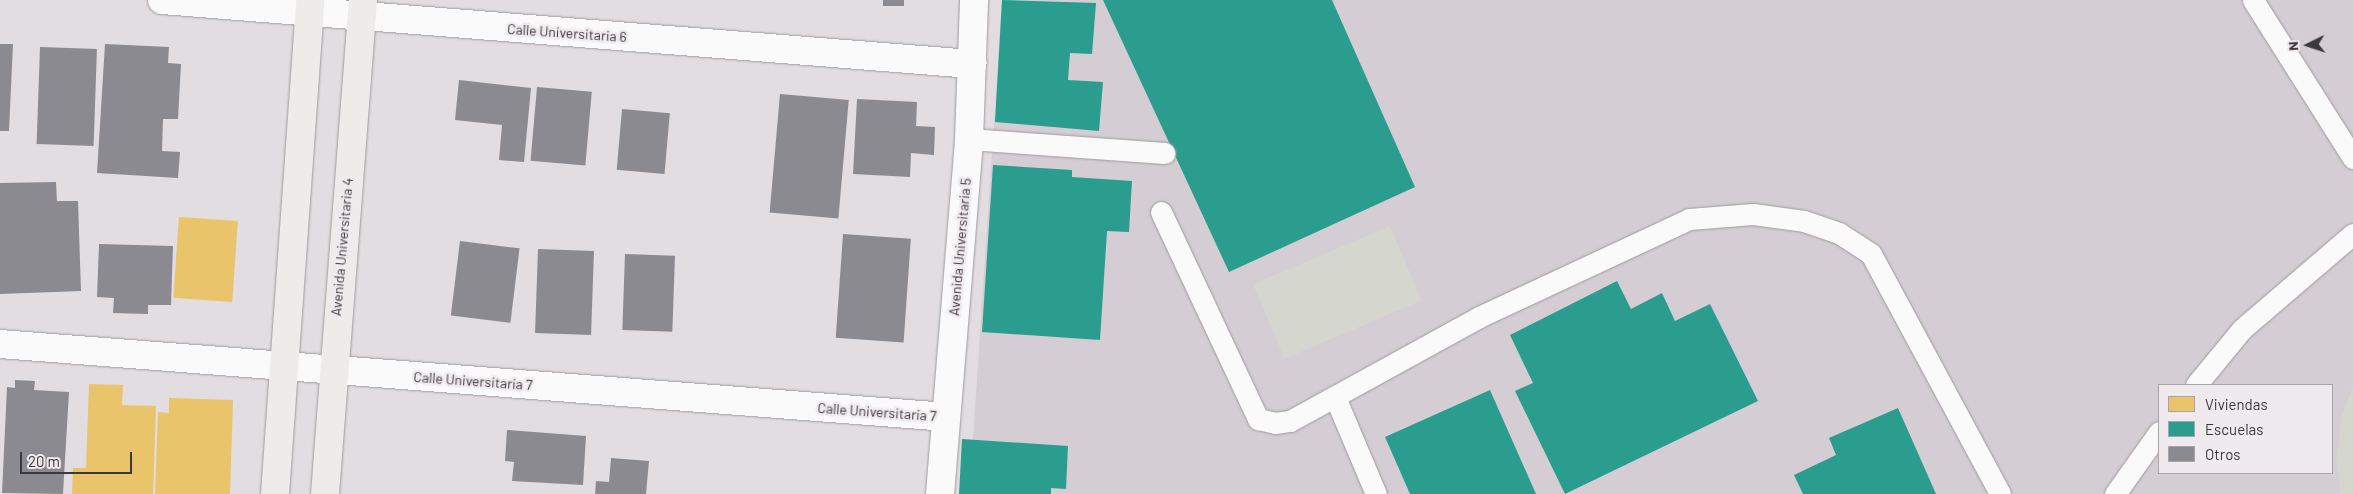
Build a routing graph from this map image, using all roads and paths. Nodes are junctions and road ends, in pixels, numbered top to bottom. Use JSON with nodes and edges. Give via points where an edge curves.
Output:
{"nodes":[{"id":1,"x":162,"y":0,"type":"edge"},
{"id":2,"x":974,"y":0,"type":"edge"},
{"id":3,"x":2253,"y":0,"type":"edge"},
{"id":4,"x":310,"y":6,"type":"edge"},
{"id":5,"x":362,"y":8,"type":"edge"},
{"id":6,"x":972,"y":64,"type":"junction"},
{"id":7,"x":969,"y":139,"type":"junction"},
{"id":8,"x":1164,"y":153,"type":"dead end"},
{"id":9,"x":2353,"y":158,"type":"edge"},
{"id":10,"x":1161,"y":212,"type":"dead end"},
{"id":11,"x":2353,"y":234,"type":"edge"},
{"id":12,"x":0,"y":344,"type":"edge"},
{"id":13,"x":283,"y":366,"type":"junction"},
{"id":14,"x":332,"y":371,"type":"junction"},
{"id":15,"x":2197,"y":384,"type":"edge"},
{"id":16,"x":1335,"y":397,"type":"junction"},
{"id":17,"x":946,"y":417,"type":"junction"},
{"id":18,"x":2158,"y":433,"type":"edge"},
{"id":19,"x":275,"y":494,"type":"edge"},
{"id":20,"x":325,"y":494,"type":"edge"},
{"id":21,"x":940,"y":494,"type":"edge"},
{"id":22,"x":1376,"y":494,"type":"edge"},
{"id":23,"x":2000,"y":494,"type":"edge"},
{"id":24,"x":2115,"y":494,"type":"edge"}],
"edges":[{"from":1,"to":4,"type":"street","name":"Calle Universitaria 6"},
{"from":2,"to":6,"type":"street","name":"Avenida Universitaria 5"},
{"from":3,"to":9,"type":"lane"},
{"from":4,"to":5,"type":"street","name":"Calle Universitaria 6"},
{"from":4,"to":13,"type":"street"},
{"from":5,"to":6,"type":"street","name":"Calle Universitaria 6"},
{"from":5,"to":14,"type":"street","name":"Avenida Universitaria 4"},
{"from":6,"to":7,"type":"street","name":"Avenida Universitaria 5"},
{"from":7,"to":8,"type":"lane"},
{"from":7,"to":17,"type":"street","name":"Avenida Universitaria 5"},
{"from":10,"to":16,"type":"lane","via":[[1258,419],[1290,422]]},
{"from":11,"to":15,"type":"lane","via":[[2242,328]]},
{"from":12,"to":13,"type":"street","name":"Calle Universitaria 7"},
{"from":13,"to":14,"type":"street","name":"Calle Universitaria 7"},
{"from":13,"to":19,"type":"street"},
{"from":14,"to":17,"type":"street","name":"Calle Universitaria 7"},
{"from":14,"to":20,"type":"street","name":"Avenida Universitaria 4"},
{"from":16,"to":22,"type":"lane"},
{"from":16,"to":23,"type":"lane","via":[[1479,317],[1689,219],[1753,214],[1804,221],[1839,233],[1871,254]]},
{"from":17,"to":21,"type":"street","name":"Avenida Universitaria 5"},
{"from":18,"to":24,"type":"lane"}]}
